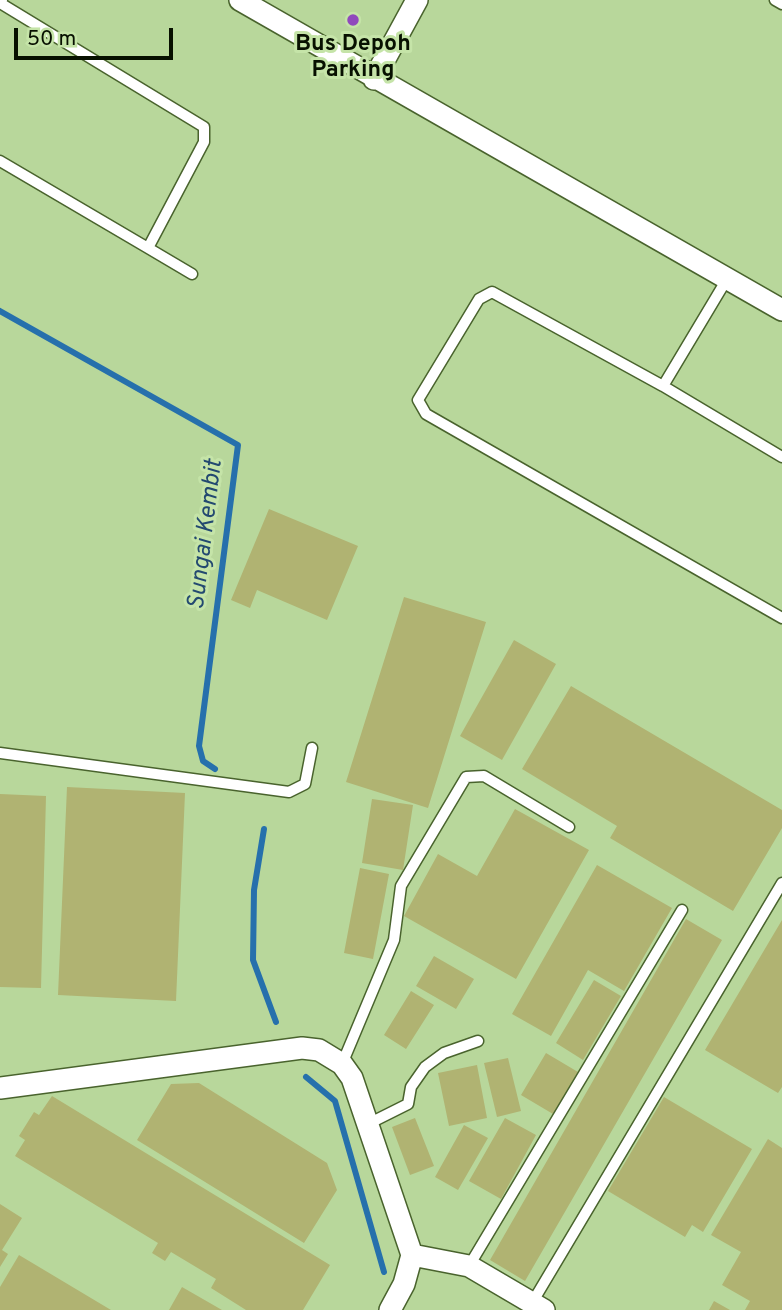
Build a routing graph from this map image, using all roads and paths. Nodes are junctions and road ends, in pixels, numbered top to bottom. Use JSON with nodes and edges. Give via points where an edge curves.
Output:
{"nodes":[{"id":1,"x":240,"y":0,"type":"edge"},
{"id":2,"x":417,"y":0,"type":"edge"},
{"id":3,"x":775,"y":0,"type":"edge"},
{"id":4,"x":1,"y":2,"type":"edge"},
{"id":5,"x":782,"y":4,"type":"edge"},
{"id":6,"x":374,"y":79,"type":"junction"},
{"id":7,"x":0,"y":161,"type":"edge"},
{"id":8,"x":148,"y":248,"type":"junction"},
{"id":9,"x":192,"y":274,"type":"dead end"},
{"id":10,"x":727,"y":279,"type":"junction"},
{"id":11,"x":782,"y":310,"type":"edge"},
{"id":12,"x":663,"y":386,"type":"junction"},
{"id":13,"x":782,"y":457,"type":"edge"},
{"id":14,"x":782,"y":618,"type":"edge"},
{"id":15,"x":312,"y":748,"type":"dead end"},
{"id":16,"x":0,"y":753,"type":"edge"},
{"id":17,"x":569,"y":827,"type":"dead end"},
{"id":18,"x":782,"y":883,"type":"edge"},
{"id":19,"x":682,"y":910,"type":"dead end"},
{"id":20,"x":478,"y":1041,"type":"dead end"},
{"id":21,"x":342,"y":1064,"type":"junction"},
{"id":22,"x":0,"y":1088,"type":"edge"},
{"id":23,"x":368,"y":1124,"type":"junction"},
{"id":24,"x":412,"y":1255,"type":"junction"},
{"id":25,"x":469,"y":1266,"type":"junction"},
{"id":26,"x":538,"y":1307,"type":"edge"},
{"id":27,"x":390,"y":1310,"type":"edge"}],
"edges":[{"from":1,"to":6,"type":"street"},
{"from":2,"to":6,"type":"street"},
{"from":3,"to":5,"type":"lane"},
{"from":4,"to":8,"type":"lane","via":[[204,127],[204,142]]},
{"from":6,"to":10,"type":"street"},
{"from":7,"to":8,"type":"lane"},
{"from":8,"to":9,"type":"lane"},
{"from":10,"to":11,"type":"street"},
{"from":10,"to":12,"type":"lane"},
{"from":12,"to":13,"type":"lane"},
{"from":12,"to":14,"type":"lane","via":[[492,292],[479,299],[418,400],[426,414]]},
{"from":15,"to":16,"type":"lane","via":[[305,784],[289,792]]},
{"from":17,"to":21,"type":"lane","via":[[484,776],[466,777],[401,886],[394,940]]},
{"from":18,"to":26,"type":"lane"},
{"from":19,"to":25,"type":"lane"},
{"from":20,"to":23,"type":"lane","via":[[444,1053],[411,1087],[408,1104]]},
{"from":21,"to":22,"type":"street","via":[[319,1051],[302,1048]]},
{"from":21,"to":23,"type":"street","via":[[352,1078]]},
{"from":23,"to":24,"type":"street"},
{"from":24,"to":25,"type":"street"},
{"from":24,"to":27,"type":"street"},
{"from":25,"to":26,"type":"street"}]}
